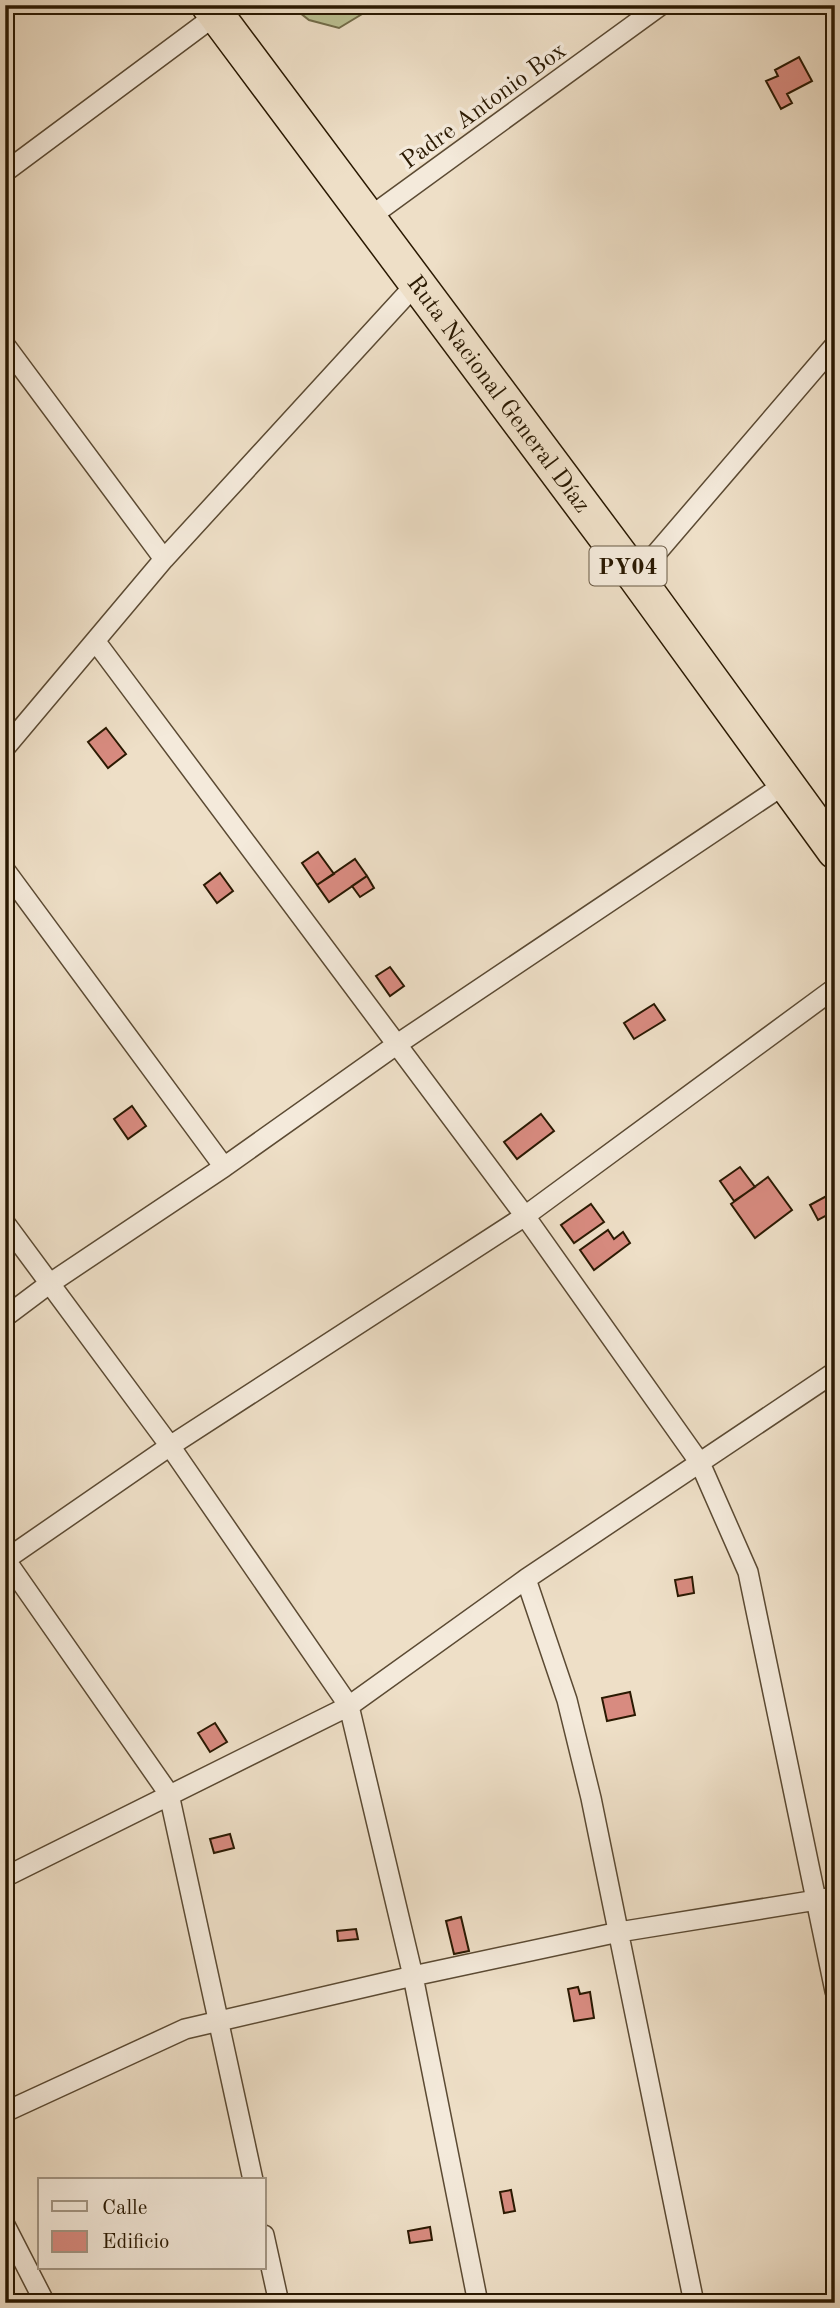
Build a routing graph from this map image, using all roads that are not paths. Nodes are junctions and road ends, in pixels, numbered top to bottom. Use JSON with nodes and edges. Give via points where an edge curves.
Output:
{"nodes":[{"id":1,"x":661,"y":5,"type":"edge"},
{"id":2,"x":212,"y":10,"type":"edge"},
{"id":3,"x":5,"y":172,"type":"edge"},
{"id":4,"x":367,"y":219,"type":"junction"},
{"id":5,"x":416,"y":284,"type":"junction"},
{"id":6,"x":5,"y":345,"type":"edge"},
{"id":7,"x":835,"y":345,"type":"edge"},
{"id":8,"x":164,"y":559,"type":"junction"},
{"id":9,"x":636,"y":577,"type":"junction"},
{"id":10,"x":96,"y":642,"type":"junction"},
{"id":11,"x":5,"y":748,"type":"edge"},
{"id":12,"x":785,"y":784,"type":"junction"},
{"id":13,"x":835,"y":851,"type":"edge"},
{"id":14,"x":5,"y":870,"type":"edge"},
{"id":15,"x":835,"y":988,"type":"edge"},
{"id":16,"x":397,"y":1045,"type":"junction"},
{"id":17,"x":223,"y":1167,"type":"junction"},
{"id":18,"x":525,"y":1216,"type":"junction"},
{"id":19,"x":5,"y":1223,"type":"edge"},
{"id":20,"x":49,"y":1284,"type":"junction"},
{"id":21,"x":5,"y":1317,"type":"edge"},
{"id":22,"x":835,"y":1372,"type":"edge"},
{"id":23,"x":170,"y":1446,"type":"junction"},
{"id":24,"x":700,"y":1463,"type":"junction"},
{"id":25,"x":5,"y":1560,"type":"edge"},
{"id":26,"x":526,"y":1579,"type":"junction"},
{"id":27,"x":348,"y":1706,"type":"junction"},
{"id":28,"x":169,"y":1794,"type":"junction"},
{"id":29,"x":5,"y":1877,"type":"edge"},
{"id":30,"x":826,"y":1899,"type":"edge"},
{"id":31,"x":619,"y":1932,"type":"junction"},
{"id":32,"x":413,"y":1976,"type":"junction"},
{"id":33,"x":835,"y":1991,"type":"edge"},
{"id":34,"x":219,"y":2022,"type":"junction"},
{"id":35,"x":5,"y":2112,"type":"edge"},
{"id":36,"x":253,"y":2178,"type":"edge"},
{"id":37,"x":5,"y":2225,"type":"edge"},
{"id":38,"x":266,"y":2244,"type":"edge"},
{"id":39,"x":45,"y":2303,"type":"edge"},
{"id":40,"x":279,"y":2303,"type":"edge"},
{"id":41,"x":478,"y":2303,"type":"edge"},
{"id":42,"x":694,"y":2303,"type":"edge"}],
"edges":[{"from":1,"to":4,"type":"street","name":"Padre Antonio Box"},
{"from":2,"to":3,"type":"street"},
{"from":2,"to":4,"type":"highway","name":"Ruta Nacional General Díaz","number":"PY04"},
{"from":4,"to":5,"type":"highway","name":"Ruta Nacional General Díaz","number":"PY04"},
{"from":5,"to":8,"type":"street"},
{"from":5,"to":9,"type":"highway","name":"Ruta Nacional General Díaz","number":"PY04"},
{"from":6,"to":8,"type":"street"},
{"from":7,"to":9,"type":"street"},
{"from":8,"to":10,"type":"street"},
{"from":9,"to":12,"type":"highway","name":"Ruta Nacional General Díaz","number":"PY04"},
{"from":10,"to":11,"type":"street"},
{"from":10,"to":16,"type":"street"},
{"from":12,"to":13,"type":"highway","name":"Ruta Nacional General Díaz","number":"PY04"},
{"from":12,"to":16,"type":"street"},
{"from":14,"to":17,"type":"street"},
{"from":15,"to":18,"type":"street"},
{"from":16,"to":17,"type":"street"},
{"from":16,"to":18,"type":"street"},
{"from":17,"to":20,"type":"street"},
{"from":18,"to":23,"type":"street"},
{"from":18,"to":24,"type":"street"},
{"from":19,"to":20,"type":"street"},
{"from":20,"to":21,"type":"street"},
{"from":20,"to":23,"type":"street"},
{"from":22,"to":24,"type":"street"},
{"from":23,"to":25,"type":"street"},
{"from":23,"to":27,"type":"street"},
{"from":24,"to":26,"type":"street"},
{"from":24,"to":30,"type":"street","via":[[748,1572]]},
{"from":25,"to":28,"type":"street"},
{"from":26,"to":27,"type":"street"},
{"from":26,"to":31,"type":"street","via":[[567,1700]]},
{"from":27,"to":28,"type":"street"},
{"from":27,"to":32,"type":"street"},
{"from":28,"to":29,"type":"street"},
{"from":28,"to":34,"type":"street"},
{"from":30,"to":31,"type":"street"},
{"from":30,"to":33,"type":"street"},
{"from":31,"to":32,"type":"street"},
{"from":31,"to":42,"type":"street"},
{"from":32,"to":34,"type":"street"},
{"from":32,"to":41,"type":"street"},
{"from":34,"to":35,"type":"street","via":[[185,2029]]},
{"from":34,"to":36,"type":"street"},
{"from":37,"to":39,"type":"street"},
{"from":38,"to":40,"type":"street"}]}
